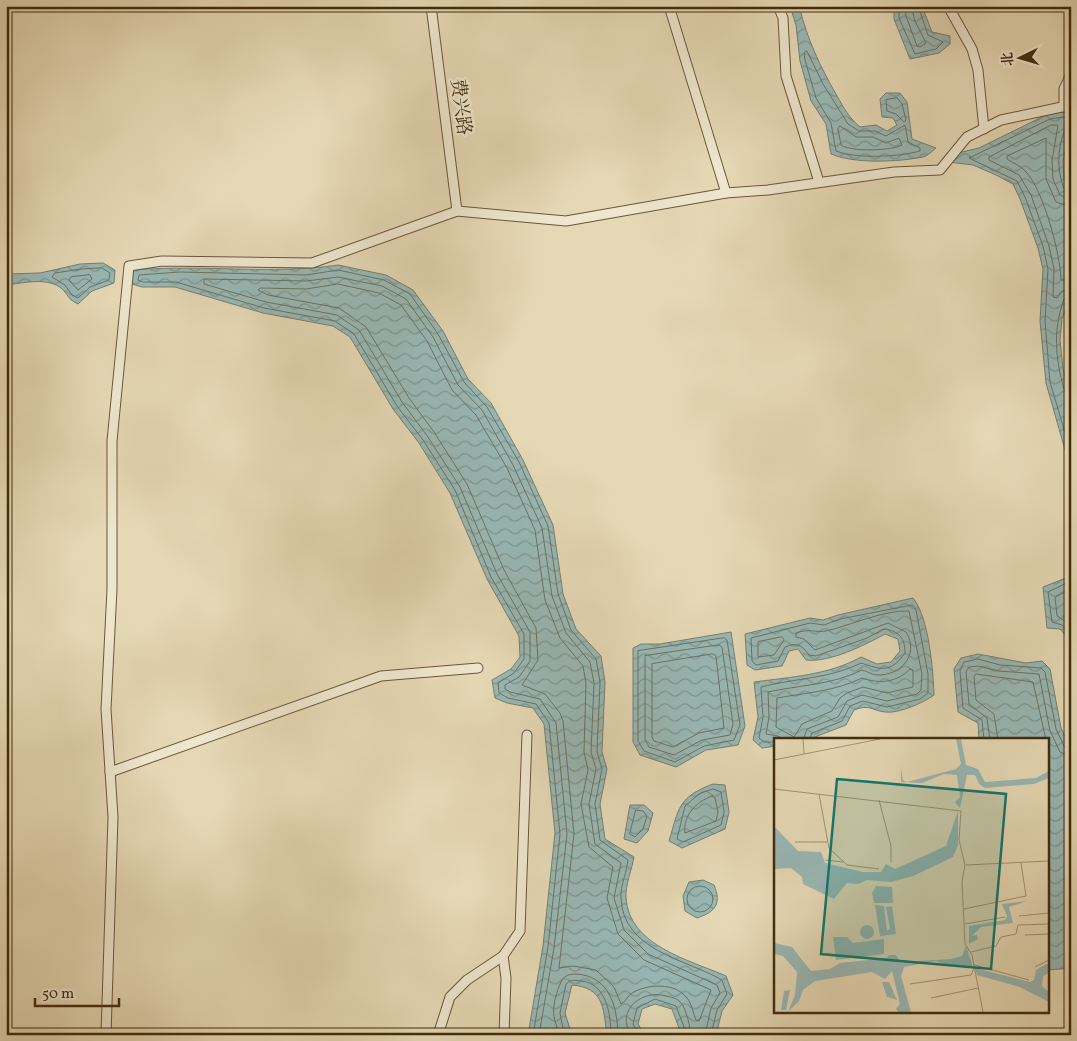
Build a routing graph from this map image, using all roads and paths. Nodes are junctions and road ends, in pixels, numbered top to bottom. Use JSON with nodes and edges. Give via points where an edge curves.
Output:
{"nodes":[{"id":1,"x":431,"y":6,"type":"edge"},
{"id":2,"x":669,"y":6,"type":"edge"},
{"id":3,"x":778,"y":6,"type":"edge"},
{"id":4,"x":948,"y":6,"type":"edge"},
{"id":5,"x":1071,"y":74,"type":"edge"},
{"id":6,"x":1067,"y":106,"type":"edge"},
{"id":7,"x":984,"y":128,"type":"junction"},
{"id":8,"x":819,"y":182,"type":"junction"},
{"id":9,"x":726,"y":193,"type":"junction"},
{"id":10,"x":457,"y":211,"type":"junction"},
{"id":11,"x":478,"y":668,"type":"dead end"},
{"id":12,"x":527,"y":735,"type":"dead end"},
{"id":13,"x":110,"y":772,"type":"junction"},
{"id":14,"x":503,"y":956,"type":"junction"},
{"id":15,"x":106,"y":1035,"type":"edge"},
{"id":16,"x":438,"y":1035,"type":"edge"},
{"id":17,"x":504,"y":1035,"type":"edge"}],
"edges":[{"from":1,"to":10,"type":"street","name":"费兴路"},
{"from":2,"to":9,"type":"street"},
{"from":3,"to":8,"type":"street","via":[[782,18],[786,76]]},
{"from":4,"to":7,"type":"street","via":[[972,49],[978,70]]},
{"from":5,"to":6,"type":"street","via":[[1064,89]]},
{"from":6,"to":7,"type":"street","via":[[1001,120]]},
{"from":7,"to":8,"type":"street","via":[[967,137],[940,170],[894,172]]},
{"from":8,"to":9,"type":"street"},
{"from":9,"to":10,"type":"street","via":[[566,221]]},
{"from":10,"to":13,"type":"street","via":[[312,263],[162,261],[129,266],[112,441],[112,589],[106,709]]},
{"from":11,"to":13,"type":"street","via":[[381,676]]},
{"from":12,"to":14,"type":"street","via":[[520,931]]},
{"from":13,"to":15,"type":"street","via":[[113,817]]},
{"from":14,"to":16,"type":"street","via":[[467,980],[450,996]]},
{"from":14,"to":17,"type":"street","via":[[506,978]]}]}
